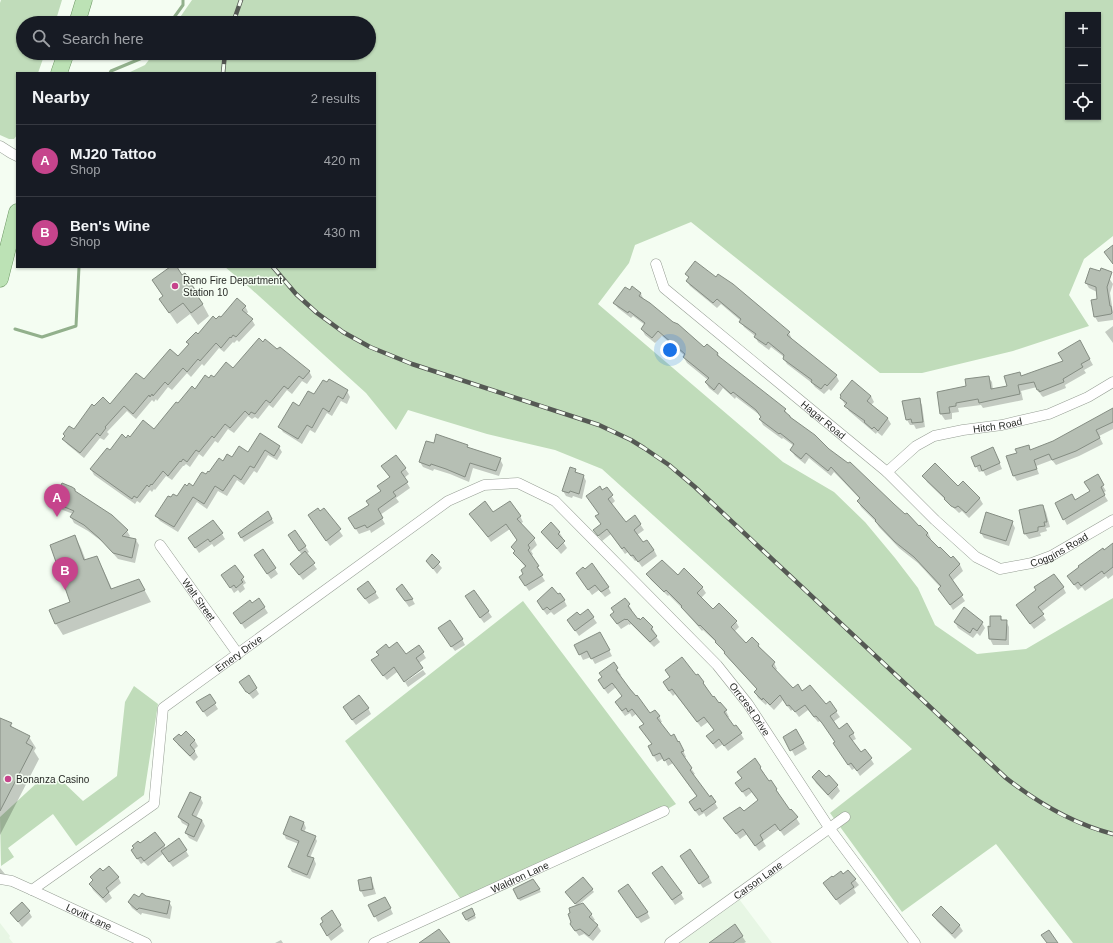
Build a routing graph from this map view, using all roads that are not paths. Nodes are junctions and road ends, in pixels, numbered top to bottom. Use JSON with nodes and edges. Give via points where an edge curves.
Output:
{"nodes":[{"id":1,"x":84,"y":0,"type":"edge"},
{"id":2,"x":78,"y":16,"type":"edge"},
{"id":3,"x":64,"y":60,"type":"edge"},
{"id":4,"x":60,"y":72,"type":"edge"},
{"id":5,"x":0,"y":146,"type":"edge"},
{"id":6,"x":16,"y":156,"type":"edge"},
{"id":7,"x":16,"y":216,"type":"edge"},
{"id":8,"x":656,"y":264,"type":"dead end"},
{"id":9,"x":0,"y":279,"type":"edge"},
{"id":10,"x":1113,"y":382,"type":"edge"},
{"id":11,"x":887,"y":472,"type":"junction"},
{"id":12,"x":555,"y":501,"type":"joint"},
{"id":13,"x":1113,"y":520,"type":"edge"},
{"id":14,"x":160,"y":544,"type":"dead end"},
{"id":15,"x":1000,"y":569,"type":"joint"},
{"id":16,"x":238,"y":654,"type":"junction"},
{"id":17,"x":664,"y":811,"type":"dead end"},
{"id":18,"x":845,"y":817,"type":"dead end"},
{"id":19,"x":830,"y":829,"type":"junction"},
{"id":20,"x":0,"y":879,"type":"edge"},
{"id":21,"x":32,"y":890,"type":"junction"},
{"id":22,"x":146,"y":943,"type":"edge"},
{"id":23,"x":374,"y":943,"type":"edge"},
{"id":24,"x":670,"y":943,"type":"edge"},
{"id":25,"x":915,"y":943,"type":"edge"}],
"edges":[{"from":1,"to":2,"type":"main road"},
{"from":3,"to":4,"type":"main road"},
{"from":5,"to":6,"type":"street"},
{"from":7,"to":9,"type":"main road"},
{"from":8,"to":11,"type":"street","name":"Hagar Road","via":[[664,288]]},
{"from":10,"to":11,"type":"street","name":"Hitch Road","via":[[1088,397],[1049,414],[934,436],[916,446]]},
{"from":11,"to":15,"type":"street","name":"Hagar Road","via":[[976,557]]},
{"from":12,"to":16,"type":"street","name":"Emery Drive","via":[[518,483],[484,485],[448,501]]},
{"from":12,"to":19,"type":"street","name":"Orrcrest Drive","via":[[717,665],[748,704]]},
{"from":13,"to":15,"type":"street","name":"Coggins Road","via":[[1051,556],[1032,563]]},
{"from":14,"to":16,"type":"street","name":"Walt Street"},
{"from":16,"to":21,"type":"street","name":"Emery Drive","via":[[163,708],[154,804]]},
{"from":17,"to":23,"type":"street","name":"Waldron Lane"},
{"from":18,"to":19,"type":"street","name":"Carson Lane"},
{"from":19,"to":24,"type":"street","name":"Carson Lane"},
{"from":19,"to":25,"type":"street","name":"Orrcrest Drive"},
{"from":20,"to":21,"type":"street","via":[[12,881]]},
{"from":21,"to":22,"type":"street","name":"Lovitt Lane"}]}
